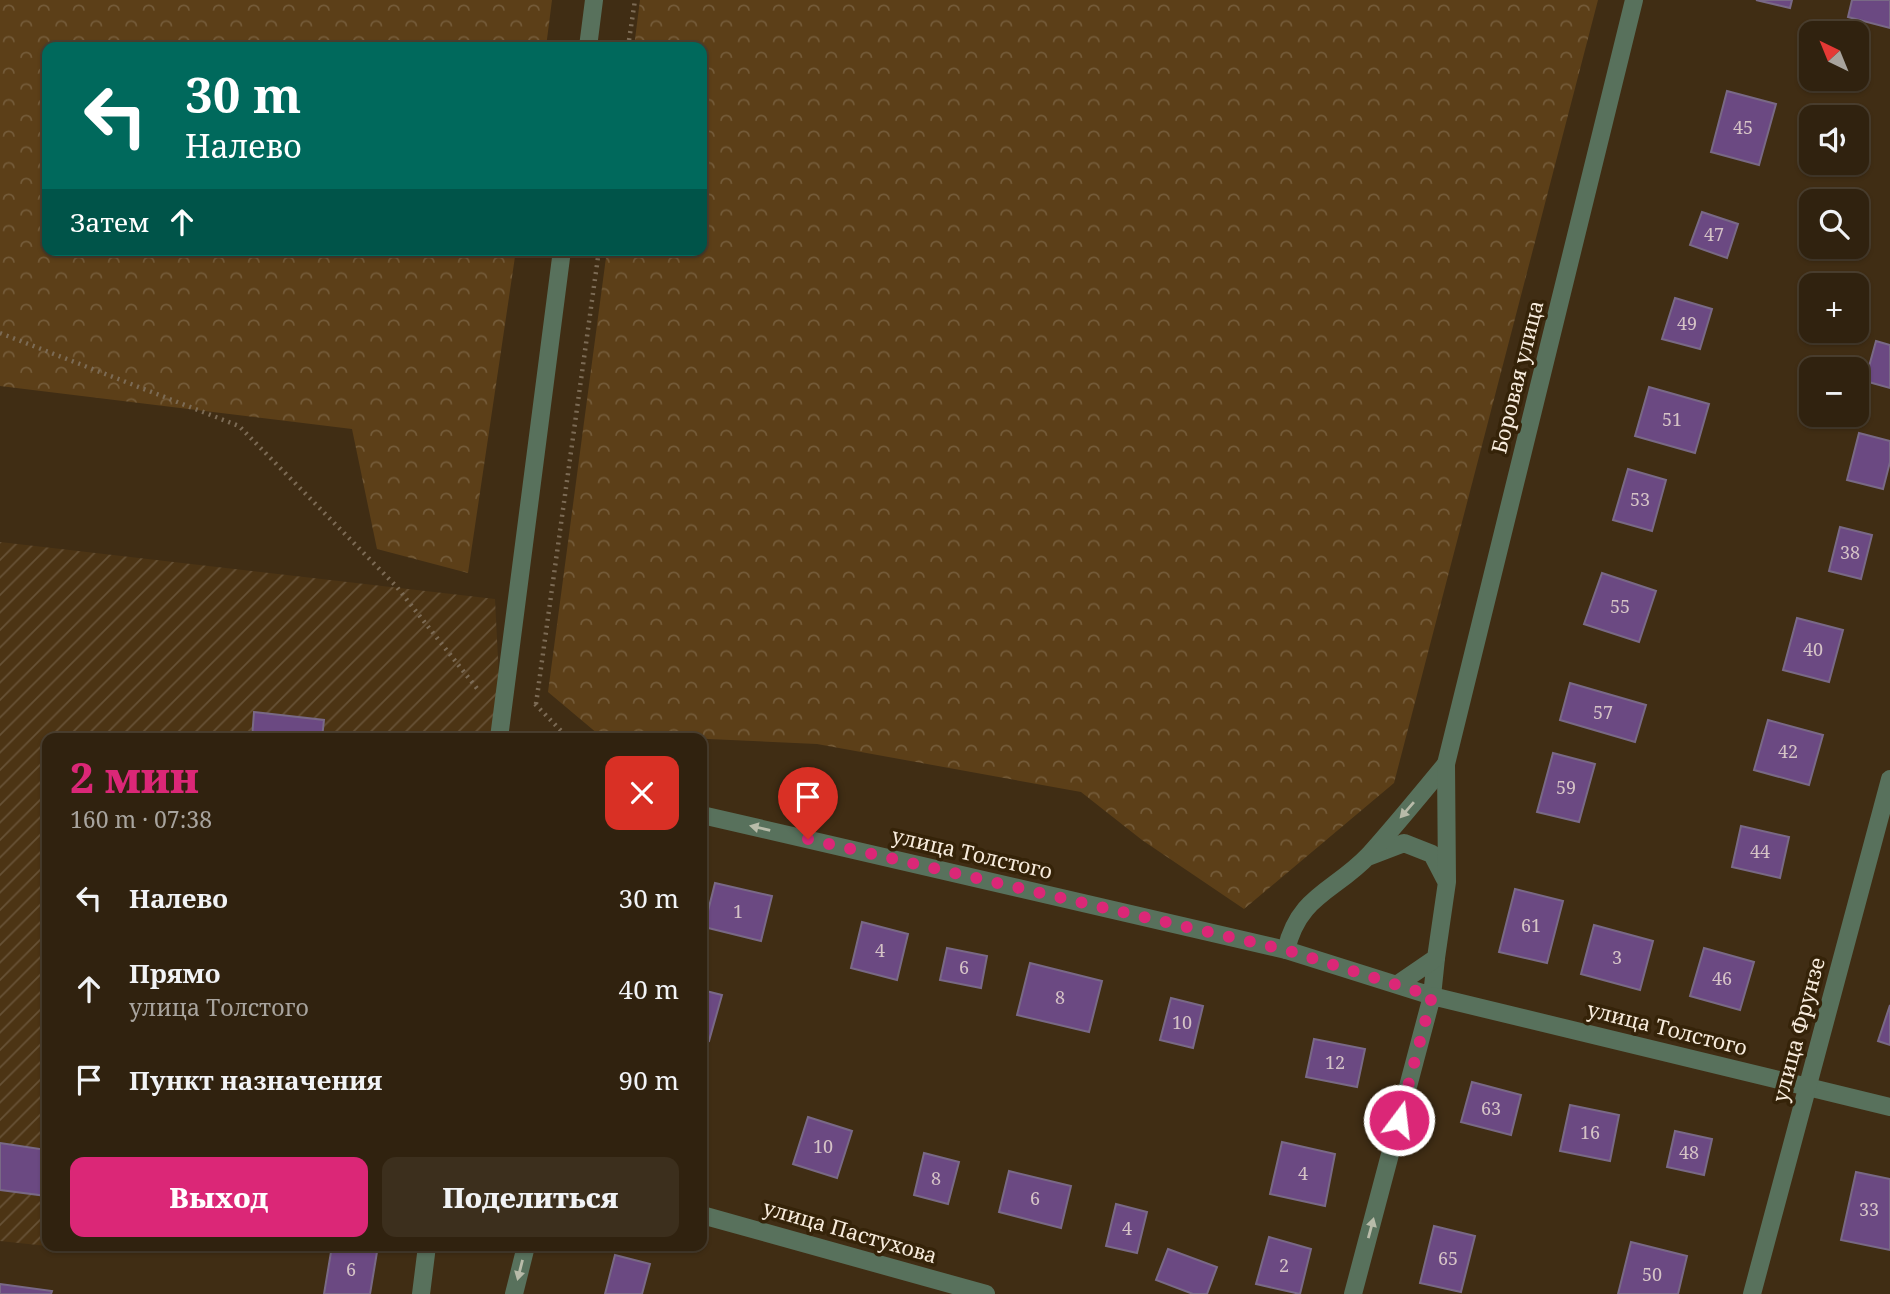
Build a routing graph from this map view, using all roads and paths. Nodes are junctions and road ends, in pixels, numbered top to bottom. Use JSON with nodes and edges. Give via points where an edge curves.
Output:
{"nodes":[{"id":1,"x":594,"y":0,"type":"edge"},
{"id":2,"x":635,"y":0,"type":"edge"},
{"id":3,"x":1634,"y":0,"type":"edge"},
{"id":4,"x":588,"y":42,"type":"edge"},
{"id":5,"x":629,"y":42,"type":"edge"},
{"id":6,"x":561,"y":256,"type":"edge"},
{"id":7,"x":598,"y":256,"type":"edge"},
{"id":8,"x":0,"y":333,"type":"edge"},
{"id":9,"x":507,"y":674,"type":"junction"},
{"id":10,"x":536,"y":704,"type":"junction"},
{"id":11,"x":501,"y":719,"type":"junction"},
{"id":12,"x":500,"y":733,"type":"edge"},
{"id":13,"x":563,"y":733,"type":"edge"},
{"id":14,"x":1446,"y":764,"type":"junction"},
{"id":15,"x":1890,"y":779,"type":"edge"},
{"id":16,"x":707,"y":816,"type":"edge"},
{"id":17,"x":1367,"y":857,"type":"junction"},
{"id":18,"x":1447,"y":882,"type":"junction"},
{"id":19,"x":1286,"y":950,"type":"junction"},
{"id":20,"x":1436,"y":958,"type":"junction"},
{"id":21,"x":1398,"y":984,"type":"junction"},
{"id":22,"x":1432,"y":996,"type":"junction"},
{"id":23,"x":1807,"y":1086,"type":"junction"},
{"id":24,"x":1890,"y":1107,"type":"edge"},
{"id":25,"x":707,"y":1216,"type":"edge"},
{"id":26,"x":426,"y":1251,"type":"edge"},
{"id":27,"x":525,"y":1251,"type":"edge"},
{"id":28,"x":421,"y":1294,"type":"edge"},
{"id":29,"x":514,"y":1294,"type":"edge"},
{"id":30,"x":986,"y":1294,"type":"edge"},
{"id":31,"x":1353,"y":1294,"type":"edge"},
{"id":32,"x":1752,"y":1294,"type":"edge"}],
"edges":[{"from":1,"to":4,"type":"street"},
{"from":2,"to":5,"type":"path"},
{"from":3,"to":14,"type":"street","name":"Боровая улица"},
{"from":6,"to":9,"type":"street"},
{"from":7,"to":10,"type":"path"},
{"from":8,"to":11,"type":"path","via":[[239,426],[397,586]]},
{"from":9,"to":10,"type":"path"},
{"from":9,"to":11,"type":"street"},
{"from":10,"to":13,"type":"path"},
{"from":11,"to":12,"type":"street"},
{"from":14,"to":17,"type":"street","one_way":true},
{"from":14,"to":18,"type":"street"},
{"from":15,"to":23,"type":"street","name":"улица Фрунзе"},
{"from":19,"to":16,"type":"street","name":"улица Толстого","one_way":true},
{"from":17,"to":18,"type":"street","via":[[1404,843],[1432,854]]},
{"from":17,"to":19,"type":"street","via":[[1301,911]]},
{"from":18,"to":20,"type":"street"},
{"from":19,"to":21,"type":"street","name":"улица Толстого"},
{"from":20,"to":21,"type":"street"},
{"from":20,"to":22,"type":"street"},
{"from":21,"to":22,"type":"street","name":"улица Толстого"},
{"from":22,"to":23,"type":"street","name":"улица Толстого"},
{"from":31,"to":22,"type":"street","one_way":true},
{"from":23,"to":24,"type":"street","name":"улица Толстого"},
{"from":23,"to":32,"type":"street","name":"улица Фрунзе"},
{"from":25,"to":30,"type":"street","name":"улица Пастухова"},
{"from":26,"to":28,"type":"street"},
{"from":27,"to":29,"type":"street","one_way":true}]}
